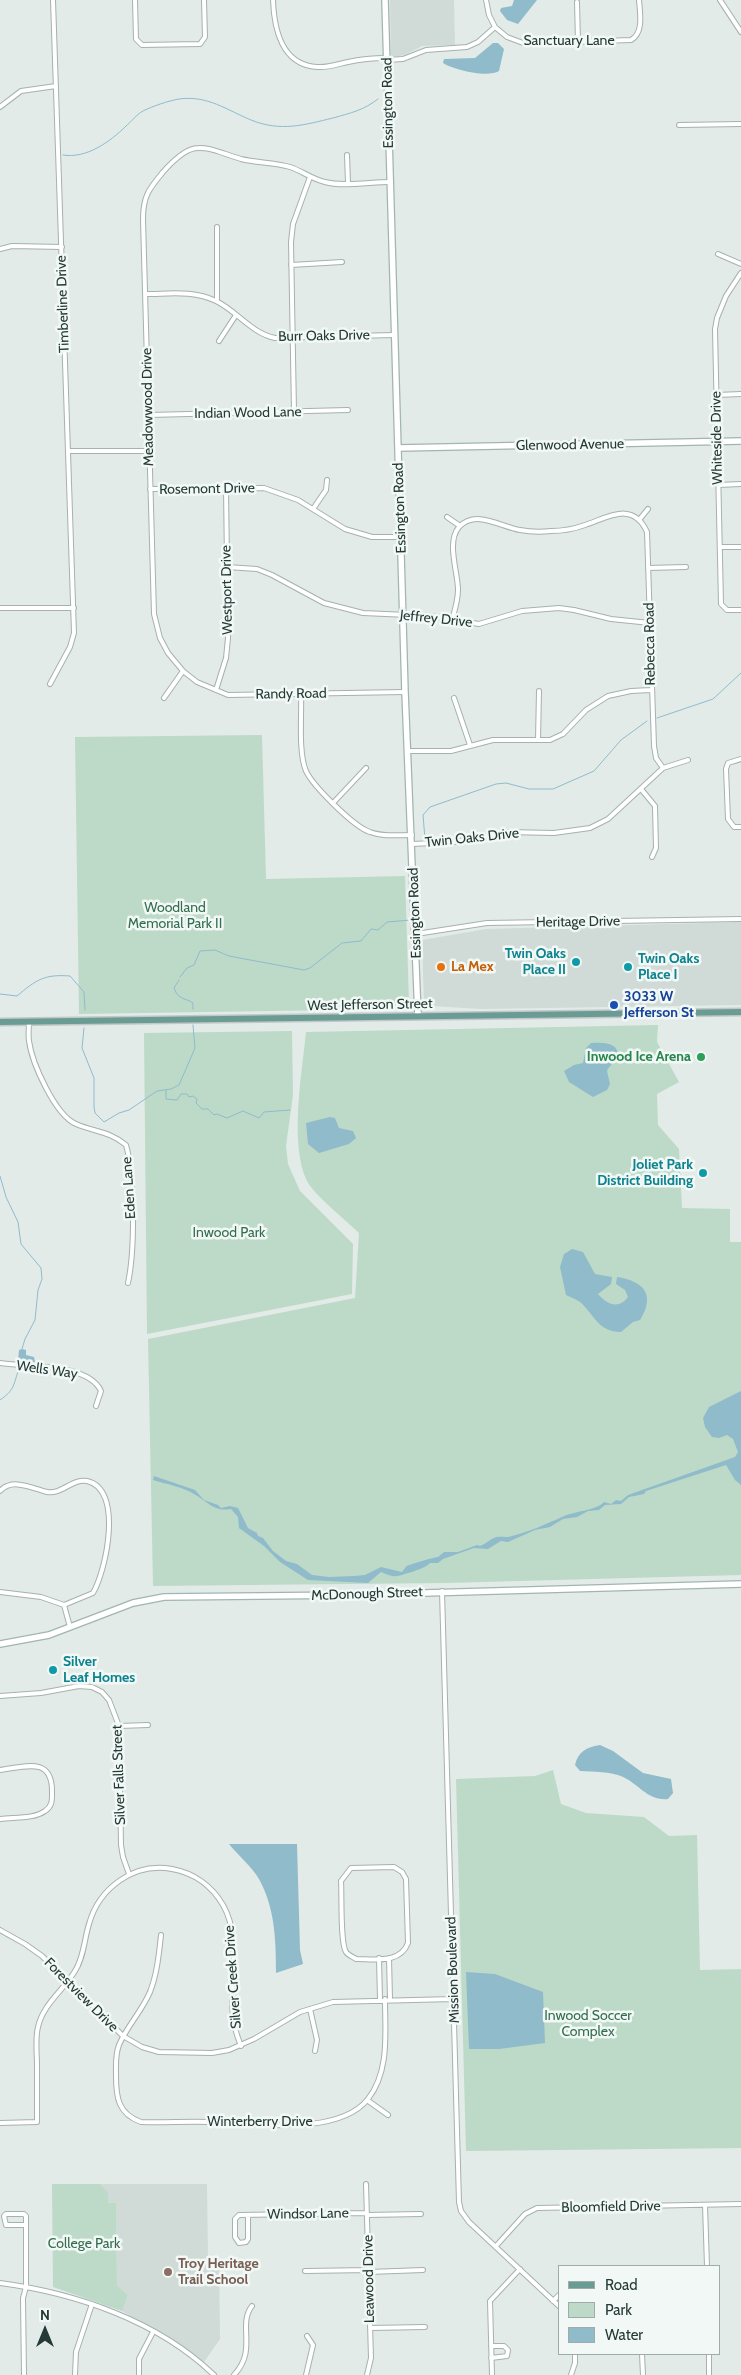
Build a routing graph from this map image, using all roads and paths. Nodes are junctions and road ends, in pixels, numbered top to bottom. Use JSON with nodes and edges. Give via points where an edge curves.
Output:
{"nodes":[{"id":1,"x":53,"y":0,"type":"edge"},
{"id":2,"x":135,"y":0,"type":"edge"},
{"id":3,"x":204,"y":0,"type":"edge"},
{"id":4,"x":273,"y":0,"type":"edge"},
{"id":5,"x":385,"y":0,"type":"edge"},
{"id":6,"x":486,"y":0,"type":"edge"},
{"id":7,"x":639,"y":0,"type":"edge"},
{"id":8,"x":720,"y":0,"type":"edge"},
{"id":9,"x":577,"y":2,"type":"dead end"},
{"id":10,"x":496,"y":28,"type":"junction"},
{"id":11,"x":741,"y":32,"type":"edge"},
{"id":12,"x":578,"y":42,"type":"junction"},
{"id":13,"x":387,"y":59,"type":"junction"},
{"id":14,"x":56,"y":86,"type":"junction"},
{"id":15,"x":0,"y":107,"type":"edge"},
{"id":16,"x":741,"y":124,"type":"edge"},
{"id":17,"x":679,"y":125,"type":"dead end"},
{"id":18,"x":347,"y":155,"type":"dead end"},
{"id":19,"x":310,"y":177,"type":"junction"},
{"id":20,"x":390,"y":182,"type":"junction"},
{"id":21,"x":348,"y":183,"type":"junction"},
{"id":22,"x":217,"y":227,"type":"dead end"},
{"id":23,"x":62,"y":247,"type":"junction"},
{"id":24,"x":0,"y":249,"type":"edge"},
{"id":25,"x":718,"y":254,"type":"dead end"},
{"id":26,"x":342,"y":262,"type":"dead end"},
{"id":27,"x":291,"y":264,"type":"junction"},
{"id":28,"x":741,"y":264,"type":"edge"},
{"id":29,"x":741,"y":273,"type":"edge"},
{"id":30,"x":146,"y":294,"type":"junction"},
{"id":31,"x":217,"y":301,"type":"junction"},
{"id":32,"x":236,"y":315,"type":"junction"},
{"id":33,"x":394,"y":335,"type":"junction"},
{"id":34,"x":293,"y":338,"type":"junction"},
{"id":35,"x":219,"y":341,"type":"dead end"},
{"id":36,"x":741,"y":394,"type":"edge"},
{"id":37,"x":717,"y":395,"type":"junction"},
{"id":38,"x":348,"y":410,"type":"dead end"},
{"id":39,"x":294,"y":412,"type":"junction"},
{"id":40,"x":149,"y":415,"type":"junction"},
{"id":41,"x":741,"y":441,"type":"edge"},
{"id":42,"x":716,"y":442,"type":"junction"},
{"id":43,"x":398,"y":448,"type":"junction"},
{"id":44,"x":68,"y":451,"type":"junction"},
{"id":45,"x":149,"y":451,"type":"junction"},
{"id":46,"x":327,"y":480,"type":"dead end"},
{"id":47,"x":741,"y":484,"type":"edge"},
{"id":48,"x":718,"y":485,"type":"junction"},
{"id":49,"x":226,"y":488,"type":"junction"},
{"id":50,"x":150,"y":489,"type":"junction"},
{"id":51,"x":313,"y":509,"type":"junction"},
{"id":52,"x":648,"y":509,"type":"dead end"},
{"id":53,"x":447,"y":517,"type":"dead end"},
{"id":54,"x":639,"y":520,"type":"junction"},
{"id":55,"x":460,"y":526,"type":"junction"},
{"id":56,"x":401,"y":537,"type":"junction"},
{"id":57,"x":720,"y":547,"type":"junction"},
{"id":58,"x":741,"y":547,"type":"edge"},
{"id":59,"x":227,"y":567,"type":"junction"},
{"id":60,"x":686,"y":567,"type":"dead end"},
{"id":61,"x":648,"y":568,"type":"junction"},
{"id":62,"x":0,"y":608,"type":"edge"},
{"id":63,"x":74,"y":608,"type":"junction"},
{"id":64,"x":741,"y":610,"type":"edge"},
{"id":65,"x":403,"y":615,"type":"junction"},
{"id":66,"x":452,"y":620,"type":"junction"},
{"id":67,"x":650,"y":623,"type":"junction"},
{"id":68,"x":183,"y":671,"type":"junction"},
{"id":69,"x":50,"y":684,"type":"dead end"},
{"id":70,"x":216,"y":690,"type":"junction"},
{"id":71,"x":651,"y":690,"type":"junction"},
{"id":72,"x":539,"y":691,"type":"dead end"},
{"id":73,"x":405,"y":692,"type":"junction"},
{"id":74,"x":301,"y":694,"type":"junction"},
{"id":75,"x":164,"y":698,"type":"dead end"},
{"id":76,"x":454,"y":698,"type":"dead end"},
{"id":77,"x":538,"y":740,"type":"junction"},
{"id":78,"x":470,"y":746,"type":"junction"},
{"id":79,"x":408,"y":751,"type":"junction"},
{"id":80,"x":741,"y":759,"type":"edge"},
{"id":81,"x":688,"y":760,"type":"dead end"},
{"id":82,"x":366,"y":768,"type":"dead end"},
{"id":83,"x":663,"y":768,"type":"junction"},
{"id":84,"x":641,"y":790,"type":"junction"},
{"id":85,"x":333,"y":803,"type":"junction"},
{"id":86,"x":741,"y":827,"type":"edge"},
{"id":87,"x":412,"y":834,"type":"junction"},
{"id":88,"x":412,"y":844,"type":"junction"},
{"id":89,"x":652,"y":857,"type":"dead end"},
{"id":90,"x":741,"y":919,"type":"edge"},
{"id":91,"x":416,"y":934,"type":"junction"},
{"id":92,"x":741,"y":1012,"type":"edge"},
{"id":93,"x":418,"y":1016,"type":"junction"},
{"id":94,"x":0,"y":1022,"type":"edge"},
{"id":95,"x":29,"y":1022,"type":"junction"},
{"id":96,"x":128,"y":1283,"type":"dead end"},
{"id":97,"x":0,"y":1363,"type":"edge"},
{"id":98,"x":96,"y":1406,"type":"dead end"},
{"id":99,"x":0,"y":1491,"type":"edge"},
{"id":100,"x":741,"y":1584,"type":"edge"},
{"id":101,"x":442,"y":1591,"type":"junction"},
{"id":102,"x":0,"y":1592,"type":"edge"},
{"id":103,"x":64,"y":1605,"type":"junction"},
{"id":104,"x":70,"y":1627,"type":"junction"},
{"id":105,"x":0,"y":1644,"type":"edge"},
{"id":106,"x":0,"y":1696,"type":"edge"},
{"id":107,"x":148,"y":1725,"type":"dead end"},
{"id":108,"x":119,"y":1726,"type":"junction"},
{"id":109,"x":0,"y":1770,"type":"edge"},
{"id":110,"x":0,"y":1819,"type":"edge"},
{"id":111,"x":129,"y":1874,"type":"junction"},
{"id":112,"x":0,"y":1930,"type":"edge"},
{"id":113,"x":161,"y":1935,"type":"dead end"},
{"id":114,"x":381,"y":1958,"type":"junction"},
{"id":115,"x":389,"y":1958,"type":"junction"},
{"id":116,"x":67,"y":1981,"type":"junction"},
{"id":117,"x":380,"y":1999,"type":"junction"},
{"id":118,"x":388,"y":1999,"type":"junction"},
{"id":119,"x":454,"y":1999,"type":"junction"},
{"id":120,"x":310,"y":2009,"type":"junction"},
{"id":121,"x":123,"y":2036,"type":"junction"},
{"id":122,"x":241,"y":2046,"type":"junction"},
{"id":123,"x":315,"y":2051,"type":"dead end"},
{"id":124,"x":367,"y":2100,"type":"junction"},
{"id":125,"x":388,"y":2115,"type":"dead end"},
{"id":126,"x":0,"y":2123,"type":"edge"},
{"id":127,"x":366,"y":2184,"type":"dead end"},
{"id":128,"x":741,"y":2204,"type":"edge"},
{"id":129,"x":705,"y":2205,"type":"junction"},
{"id":130,"x":367,"y":2214,"type":"junction"},
{"id":131,"x":421,"y":2214,"type":"dead end"},
{"id":132,"x":248,"y":2215,"type":"junction"},
{"id":133,"x":26,"y":2226,"type":"junction"},
{"id":134,"x":496,"y":2246,"type":"junction"},
{"id":135,"x":707,"y":2265,"type":"edge"},
{"id":136,"x":520,"y":2269,"type":"junction"},
{"id":137,"x":423,"y":2270,"type":"dead end"},
{"id":138,"x":305,"y":2271,"type":"dead end"},
{"id":139,"x":369,"y":2271,"type":"junction"},
{"id":140,"x":0,"y":2283,"type":"edge"},
{"id":141,"x":26,"y":2287,"type":"junction"},
{"id":142,"x":558,"y":2296,"type":"edge"},
{"id":143,"x":554,"y":2301,"type":"junction"},
{"id":144,"x":92,"y":2304,"type":"junction"},
{"id":145,"x":558,"y":2305,"type":"edge"},
{"id":146,"x":252,"y":2306,"type":"dead end"},
{"id":147,"x":425,"y":2327,"type":"dead end"},
{"id":148,"x":370,"y":2328,"type":"junction"},
{"id":149,"x":153,"y":2332,"type":"junction"},
{"id":150,"x":306,"y":2336,"type":"dead end"},
{"id":151,"x":491,"y":2346,"type":"junction"},
{"id":152,"x":575,"y":2355,"type":"edge"},
{"id":153,"x":642,"y":2355,"type":"edge"},
{"id":154,"x":709,"y":2355,"type":"edge"},
{"id":155,"x":491,"y":2358,"type":"junction"},
{"id":156,"x":20,"y":2375,"type":"edge"},
{"id":157,"x":24,"y":2375,"type":"edge"},
{"id":158,"x":75,"y":2375,"type":"edge"},
{"id":159,"x":139,"y":2375,"type":"edge"},
{"id":160,"x":214,"y":2375,"type":"edge"},
{"id":161,"x":234,"y":2375,"type":"edge"},
{"id":162,"x":306,"y":2375,"type":"edge"},
{"id":163,"x":367,"y":2375,"type":"edge"},
{"id":164,"x":492,"y":2375,"type":"edge"},
{"id":165,"x":571,"y":2375,"type":"edge"},
{"id":166,"x":643,"y":2375,"type":"edge"},
{"id":167,"x":710,"y":2375,"type":"edge"}],
"edges":[{"from":1,"to":14,"type":"street","name":"Timberline Drive"},
{"from":2,"to":3,"type":"street","via":[[138,44],[200,44],[203,41]]},
{"from":4,"to":13,"type":"street","via":[[279,40],[295,59],[317,67]]},
{"from":5,"to":13,"type":"street","name":"Essington Road"},
{"from":6,"to":10,"type":"street","via":[[489,16]]},
{"from":7,"to":12,"type":"street","name":"Sanctuary Lane","via":[[640,26],[634,39]]},
{"from":8,"to":11,"type":"street"},
{"from":9,"to":12,"type":"street"},
{"from":10,"to":12,"type":"street","name":"Sanctuary Lane","via":[[507,37],[523,43]]},
{"from":10,"to":13,"type":"street","via":[[467,47],[426,50],[403,59]]},
{"from":13,"to":20,"type":"street","name":"Essington Road"},
{"from":14,"to":15,"type":"street","via":[[21,91]]},
{"from":14,"to":23,"type":"street","name":"Timberline Drive"},
{"from":16,"to":17,"type":"street"},
{"from":18,"to":21,"type":"street"},
{"from":19,"to":21,"type":"street","via":[[323,182]]},
{"from":19,"to":27,"type":"street","via":[[293,224]]},
{"from":19,"to":30,"type":"street","name":"Meadowwood Drive","via":[[286,166],[242,159],[212,148],[198,147],[176,157],[145,196]]},
{"from":20,"to":21,"type":"street"},
{"from":20,"to":33,"type":"street","name":"Essington Road"},
{"from":22,"to":31,"type":"street"},
{"from":23,"to":24,"type":"street","via":[[12,246]]},
{"from":23,"to":44,"type":"street","name":"Timberline Drive"},
{"from":25,"to":28,"type":"street"},
{"from":26,"to":27,"type":"street"},
{"from":27,"to":34,"type":"street"},
{"from":29,"to":37,"type":"street","name":"Whiteside Drive","via":[[717,318]]},
{"from":30,"to":31,"type":"street","name":"Burr Oaks Drive","via":[[190,293]]},
{"from":30,"to":40,"type":"street","name":"Meadowwood Drive"},
{"from":31,"to":32,"type":"street","name":"Burr Oaks Drive"},
{"from":32,"to":34,"type":"street","name":"Burr Oaks Drive","via":[[267,336]]},
{"from":32,"to":35,"type":"street"},
{"from":33,"to":34,"type":"street","name":"Burr Oaks Drive"},
{"from":33,"to":43,"type":"street","name":"Essington Road"},
{"from":34,"to":39,"type":"street"},
{"from":36,"to":37,"type":"street"},
{"from":37,"to":42,"type":"street","name":"Whiteside Drive"},
{"from":38,"to":39,"type":"street","name":"Indian Wood Lane"},
{"from":39,"to":40,"type":"street","name":"Indian Wood Lane"},
{"from":40,"to":45,"type":"street","name":"Meadowwood Drive"},
{"from":41,"to":42,"type":"street","name":"Glenwood Avenue"},
{"from":42,"to":43,"type":"street","name":"Glenwood Avenue"},
{"from":42,"to":48,"type":"street","name":"Whiteside Drive"},
{"from":43,"to":56,"type":"street","name":"Essington Road"},
{"from":44,"to":45,"type":"street"},
{"from":44,"to":63,"type":"street","name":"Timberline Drive"},
{"from":45,"to":50,"type":"street","name":"Meadowwood Drive"},
{"from":46,"to":51,"type":"street","via":[[326,490]]},
{"from":47,"to":48,"type":"street"},
{"from":48,"to":57,"type":"street","name":"Whiteside Drive"},
{"from":49,"to":50,"type":"street","name":"Rosemont Drive"},
{"from":49,"to":51,"type":"street","name":"Rosemont Drive","via":[[264,488]]},
{"from":49,"to":59,"type":"street","name":"Westport Drive"},
{"from":50,"to":68,"type":"street","name":"Meadowwood Drive","via":[[154,614],[160,638]]},
{"from":51,"to":56,"type":"street","name":"Rosemont Drive","via":[[359,534],[372,538]]},
{"from":52,"to":54,"type":"street"},
{"from":53,"to":55,"type":"street"},
{"from":54,"to":55,"type":"street","via":[[615,513],[569,530],[538,532],[478,518]]},
{"from":54,"to":61,"type":"street","name":"Rebecca Road","via":[[647,532]]},
{"from":55,"to":66,"type":"street","via":[[453,544],[458,592]]},
{"from":56,"to":65,"type":"street","name":"Essington Road"},
{"from":57,"to":58,"type":"street"},
{"from":57,"to":64,"type":"street","name":"Whiteside Drive","via":[[721,604],[723,608]]},
{"from":59,"to":65,"type":"street","name":"Jeffrey Drive","via":[[257,569],[343,609]]},
{"from":59,"to":70,"type":"street","name":"Westport Drive","via":[[228,638],[226,658]]},
{"from":60,"to":61,"type":"street"},
{"from":61,"to":67,"type":"street","name":"Rebecca Road"},
{"from":62,"to":63,"type":"street"},
{"from":63,"to":69,"type":"street","name":"Timberline Drive","via":[[74,633],[70,647]]},
{"from":65,"to":66,"type":"street","name":"Jeffrey Drive"},
{"from":65,"to":73,"type":"street","name":"Essington Road"},
{"from":66,"to":67,"type":"street","name":"Jeffrey Drive","via":[[479,624],[522,610],[558,608]]},
{"from":67,"to":71,"type":"street","name":"Rebecca Road"},
{"from":68,"to":70,"type":"street","name":"Randy Road","via":[[197,682]]},
{"from":68,"to":75,"type":"street"},
{"from":70,"to":74,"type":"street","name":"Randy Road","via":[[228,695]]},
{"from":71,"to":77,"type":"street","via":[[608,696],[586,710],[557,738]]},
{"from":71,"to":83,"type":"street","name":"Rebecca Road","via":[[654,746],[656,758]]},
{"from":72,"to":77,"type":"street"},
{"from":73,"to":74,"type":"street","name":"Randy Road"},
{"from":73,"to":79,"type":"street","name":"Essington Road"},
{"from":74,"to":85,"type":"street","name":"Twin Oaks Drive","via":[[306,770]]},
{"from":76,"to":78,"type":"street"},
{"from":77,"to":78,"type":"street","via":[[493,740]]},
{"from":78,"to":79,"type":"street","via":[[452,750]]},
{"from":79,"to":87,"type":"street","name":"Essington Road"},
{"from":80,"to":86,"type":"street","via":[[728,763],[728,819],[734,827]]},
{"from":81,"to":83,"type":"street","name":"Twin Oaks Drive"},
{"from":82,"to":85,"type":"street"},
{"from":83,"to":84,"type":"street","name":"Twin Oaks Drive"},
{"from":84,"to":88,"type":"street","name":"Twin Oaks Drive","via":[[608,819],[590,828],[573,832],[507,832],[454,842]]},
{"from":84,"to":89,"type":"street","via":[[655,806],[656,848]]},
{"from":85,"to":87,"type":"street","name":"Twin Oaks Drive","via":[[367,832],[388,836]]},
{"from":87,"to":88,"type":"street","name":"Essington Road"},
{"from":88,"to":91,"type":"street","name":"Essington Road"},
{"from":90,"to":91,"type":"street","name":"Heritage Drive","via":[[488,923]]},
{"from":91,"to":93,"type":"street","name":"Essington Road"},
{"from":92,"to":93,"type":"main road","name":"West Jefferson Street"},
{"from":93,"to":95,"type":"main road","name":"West Jefferson Street"},
{"from":94,"to":95,"type":"main road","name":"West Jefferson Street"},
{"from":95,"to":96,"type":"street","name":"Eden Lane","via":[[33,1056],[51,1097],[63,1113],[74,1124],[110,1134],[126,1145],[132,1204],[132,1262]]},
{"from":97,"to":98,"type":"street","name":"Wells Way","via":[[60,1369],[89,1377],[101,1391]]},
{"from":99,"to":103,"type":"street","via":[[6,1487],[26,1485],[54,1492],[82,1480],[90,1481],[105,1497],[109,1508],[109,1535],[96,1588],[86,1597]]},
{"from":100,"to":101,"type":"street","name":"McDonough Street"},
{"from":101,"to":104,"type":"street","name":"McDonough Street","via":[[164,1597],[133,1603]]},
{"from":101,"to":119,"type":"street","name":"Mission Boulevard"},
{"from":102,"to":103,"type":"street","via":[[41,1597]]},
{"from":103,"to":104,"type":"street"},
{"from":104,"to":105,"type":"street","name":"McDonough Street","via":[[42,1637]]},
{"from":106,"to":108,"type":"street","name":"Silver Falls Street","via":[[92,1687],[109,1700]]},
{"from":107,"to":108,"type":"street"},
{"from":108,"to":111,"type":"street","name":"Silver Falls Street","via":[[121,1845]]},
{"from":109,"to":110,"type":"street","via":[[37,1766],[43,1768],[52,1780],[52,1800],[48,1810]]},
{"from":111,"to":116,"type":"street","name":"Silver Creek Drive","via":[[118,1880],[95,1909],[80,1960]]},
{"from":111,"to":122,"type":"street","name":"Silver Creek Drive","via":[[156,1868],[180,1871],[202,1882],[222,1904],[233,1939],[233,2015]]},
{"from":112,"to":116,"type":"street","name":"Forestview Drive","via":[[25,1944]]},
{"from":113,"to":121,"type":"street","name":"Winterberry Drive","via":[[150,1990],[143,2007]]},
{"from":114,"to":115,"type":"street"},
{"from":114,"to":115,"type":"street","via":[[356,1959],[346,1952],[341,1880],[352,1868],[394,1867],[406,1879],[408,1943],[400,1955]]},
{"from":114,"to":117,"type":"street"},
{"from":115,"to":118,"type":"street","name":"Winterberry Drive"},
{"from":116,"to":121,"type":"street","name":"Forestview Drive"},
{"from":116,"to":126,"type":"street","name":"Silver Creek Drive","via":[[47,2006],[37,2030],[38,2122]]},
{"from":117,"to":118,"type":"street","name":"Forestview Drive"},
{"from":117,"to":120,"type":"street","name":"Forestview Drive","via":[[333,2002]]},
{"from":118,"to":119,"type":"street","name":"Forestview Drive"},
{"from":118,"to":124,"type":"street","name":"Winterberry Drive","via":[[384,2059]]},
{"from":119,"to":134,"type":"street","name":"Mission Boulevard","via":[[459,2202],[464,2216]]},
{"from":120,"to":122,"type":"street","name":"Forestview Drive"},
{"from":120,"to":123,"type":"street","via":[[317,2040]]},
{"from":121,"to":122,"type":"street","name":"Forestview Drive","via":[[159,2052],[212,2053]]},
{"from":121,"to":124,"type":"street","name":"Winterberry Drive","via":[[116,2053],[118,2104],[132,2119],[141,2122],[315,2122],[346,2115]]},
{"from":124,"to":125,"type":"street"},
{"from":127,"to":130,"type":"street","name":"Leawood Drive"},
{"from":128,"to":129,"type":"street","name":"Bloomfield Drive"},
{"from":129,"to":134,"type":"street","name":"Bloomfield Drive","via":[[537,2208],[525,2214]]},
{"from":129,"to":135,"type":"street"},
{"from":130,"to":131,"type":"street","name":"Windsor Lane"},
{"from":130,"to":132,"type":"street","name":"Windsor Lane"},
{"from":130,"to":139,"type":"street","name":"Leawood Drive"},
{"from":132,"to":132,"type":"street","name":"Windsor Lane","via":[[239,2215],[235,2219],[235,2237],[239,2243],[248,2239]]},
{"from":133,"to":133,"type":"street","via":[[24,2214],[4,2216],[6,2225]]},
{"from":133,"to":141,"type":"street"},
{"from":134,"to":136,"type":"street","name":"Mission Boulevard"},
{"from":136,"to":143,"type":"street","name":"Mission Boulevard"},
{"from":136,"to":151,"type":"street","via":[[490,2301]]},
{"from":137,"to":139,"type":"street"},
{"from":138,"to":139,"type":"street"},
{"from":139,"to":148,"type":"street","name":"Leawood Drive"},
{"from":140,"to":141,"type":"street"},
{"from":141,"to":144,"type":"street"},
{"from":141,"to":157,"type":"street","via":[[23,2298]]},
{"from":142,"to":143,"type":"street"},
{"from":143,"to":145,"type":"street","name":"Mission Boulevard"},
{"from":144,"to":149,"type":"street"},
{"from":144,"to":158,"type":"street","via":[[76,2352]]},
{"from":146,"to":161,"type":"street","via":[[247,2312],[246,2358]]},
{"from":147,"to":148,"type":"street"},
{"from":148,"to":163,"type":"street","name":"Leawood Drive"},
{"from":149,"to":159,"type":"street","via":[[141,2354]]},
{"from":149,"to":160,"type":"street"},
{"from":150,"to":162,"type":"street","via":[[313,2345]]},
{"from":151,"to":155,"type":"street"},
{"from":151,"to":155,"type":"street","via":[[504,2346],[508,2350],[507,2356]]},
{"from":152,"to":165,"type":"street"},
{"from":153,"to":166,"type":"street"},
{"from":154,"to":167,"type":"street"},
{"from":155,"to":164,"type":"street"},
{"from":156,"to":157,"type":"street"}]}
